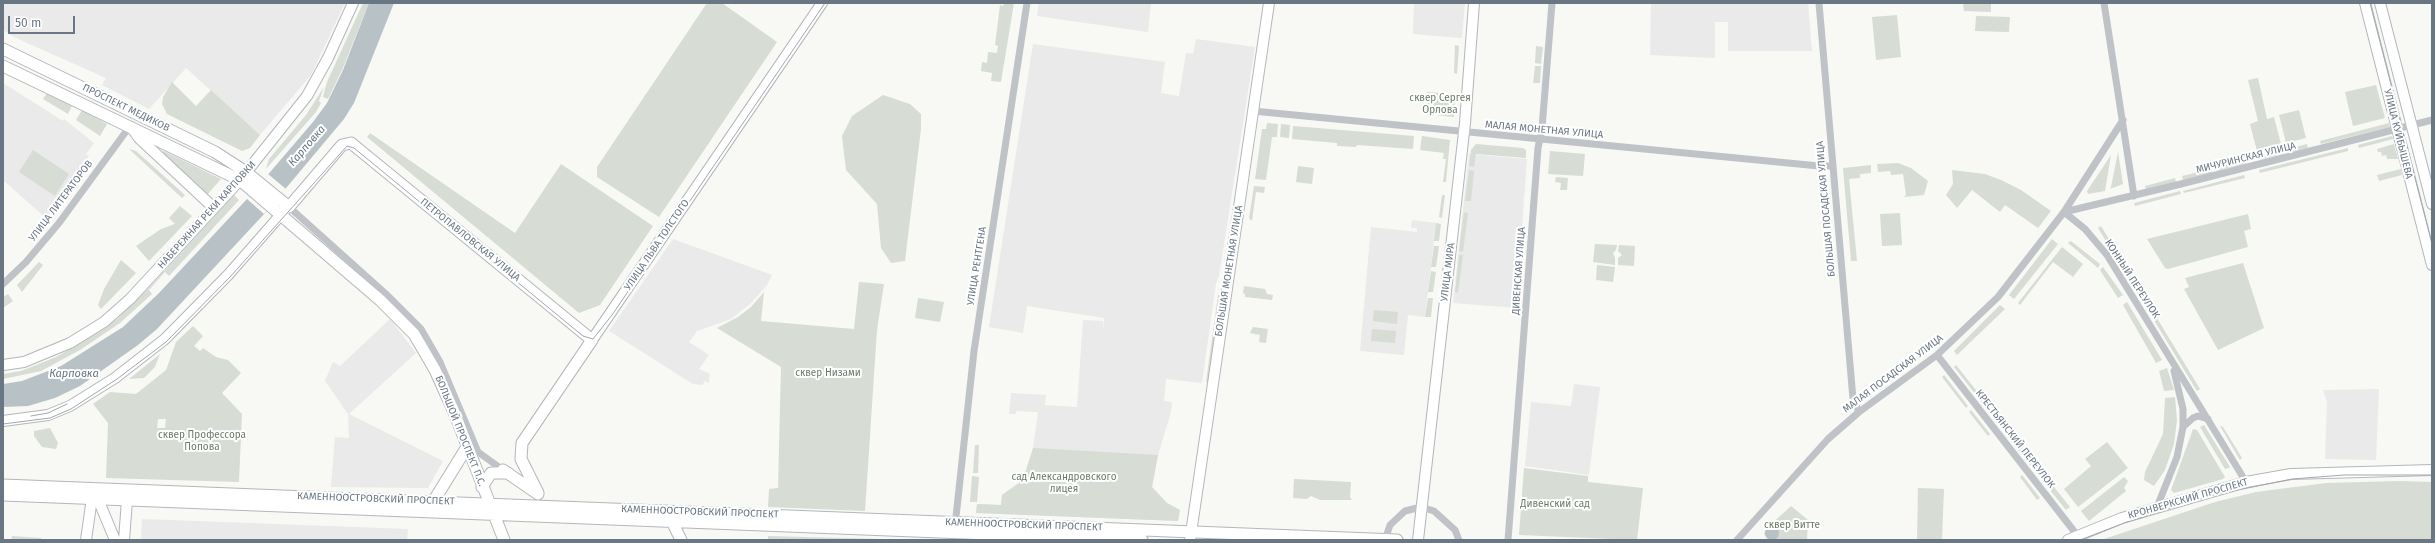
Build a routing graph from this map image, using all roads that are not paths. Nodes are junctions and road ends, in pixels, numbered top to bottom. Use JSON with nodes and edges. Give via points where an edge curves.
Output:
{"nodes":[{"id":1,"x":352,"y":3,"type":"edge"},
{"id":2,"x":822,"y":3,"type":"edge"},
{"id":3,"x":1027,"y":3,"type":"edge"},
{"id":4,"x":1269,"y":3,"type":"edge"},
{"id":5,"x":1474,"y":3,"type":"edge"},
{"id":6,"x":1552,"y":3,"type":"edge"},
{"id":7,"x":1819,"y":3,"type":"edge"},
{"id":8,"x":2104,"y":3,"type":"edge"},
{"id":9,"x":2365,"y":3,"type":"edge"},
{"id":10,"x":2380,"y":3,"type":"edge"},
{"id":11,"x":3,"y":49,"type":"edge"},
{"id":12,"x":3,"y":66,"type":"edge"},
{"id":13,"x":1253,"y":111,"type":"junction"},
{"id":14,"x":2123,"y":120,"type":"junction"},
{"id":15,"x":2432,"y":120,"type":"edge"},
{"id":16,"x":2412,"y":125,"type":"junction"},
{"id":17,"x":130,"y":126,"type":"junction"},
{"id":18,"x":2397,"y":129,"type":"junction"},
{"id":19,"x":1464,"y":132,"type":"junction"},
{"id":20,"x":1540,"y":140,"type":"junction"},
{"id":21,"x":1833,"y":166,"type":"junction"},
{"id":22,"x":243,"y":176,"type":"junction"},
{"id":23,"x":2134,"y":196,"type":"junction"},
{"id":24,"x":2432,"y":204,"type":"edge"},
{"id":25,"x":214,"y":208,"type":"junction"},
{"id":26,"x":285,"y":210,"type":"junction"},
{"id":27,"x":2064,"y":212,"type":"junction"},
{"id":28,"x":2432,"y":265,"type":"edge"},
{"id":29,"x":3,"y":284,"type":"edge"},
{"id":30,"x":592,"y":340,"type":"junction"},
{"id":31,"x":1937,"y":356,"type":"junction"},
{"id":32,"x":3,"y":365,"type":"edge"},
{"id":33,"x":2173,"y":365,"type":"junction"},
{"id":34,"x":1859,"y":412,"type":"junction"},
{"id":35,"x":2208,"y":419,"type":"junction"},
{"id":36,"x":3,"y":421,"type":"edge"},
{"id":37,"x":2183,"y":427,"type":"junction"},
{"id":38,"x":467,"y":447,"type":"junction"},
{"id":39,"x":2432,"y":470,"type":"edge"},
{"id":40,"x":505,"y":472,"type":"junction"},
{"id":41,"x":2246,"y":482,"type":"junction"},
{"id":42,"x":3,"y":485,"type":"edge"},
{"id":43,"x":482,"y":487,"type":"junction"},
{"id":44,"x":538,"y":493,"type":"junction"},
{"id":45,"x":3,"y":495,"type":"edge"},
{"id":46,"x":94,"y":495,"type":"junction"},
{"id":47,"x":127,"y":500,"type":"junction"},
{"id":48,"x":433,"y":502,"type":"junction"},
{"id":49,"x":557,"y":506,"type":"junction"},
{"id":50,"x":1421,"y":507,"type":"junction"},
{"id":51,"x":2157,"y":507,"type":"junction"},
{"id":52,"x":491,"y":509,"type":"junction"},
{"id":53,"x":667,"y":511,"type":"junction"},
{"id":54,"x":672,"y":522,"type":"junction"},
{"id":55,"x":955,"y":527,"type":"junction"},
{"id":56,"x":2077,"y":535,"type":"junction"},
{"id":57,"x":1190,"y":536,"type":"edge"},
{"id":58,"x":86,"y":540,"type":"edge"},
{"id":59,"x":115,"y":540,"type":"edge"},
{"id":60,"x":124,"y":540,"type":"edge"},
{"id":61,"x":504,"y":540,"type":"edge"},
{"id":62,"x":680,"y":540,"type":"edge"},
{"id":63,"x":1142,"y":540,"type":"edge"},
{"id":64,"x":1385,"y":540,"type":"edge"},
{"id":65,"x":1397,"y":540,"type":"edge"},
{"id":66,"x":1418,"y":540,"type":"edge"},
{"id":67,"x":1459,"y":540,"type":"edge"},
{"id":68,"x":1508,"y":540,"type":"edge"},
{"id":69,"x":1737,"y":540,"type":"edge"},
{"id":70,"x":2068,"y":540,"type":"edge"}],
"edges":[{"from":1,"to":22,"type":"street","name":"НАБЕРЕЖНАЯ РЕКИ КАРПОВКИ","via":[[328,58],[307,96]]},
{"from":2,"to":30,"type":"street","name":"УЛИЦА ЛЬВА ТОЛСТОГО"},
{"from":3,"to":55,"type":"street","name":"УЛИЦА РЕНТГЕНА","via":[[973,358]]},
{"from":4,"to":13,"type":"street","name":"БОЛЬШАЯ МОНЕТНАЯ УЛИЦА"},
{"from":5,"to":19,"type":"street","name":"УЛИЦА МИРА"},
{"from":6,"to":20,"type":"street","name":"ДИВЕНСКАЯ УЛИЦА"},
{"from":7,"to":21,"type":"street","name":"БОЛЬШАЯ ПОСАДСКАЯ УЛИЦА"},
{"from":8,"to":14,"type":"street"},
{"from":9,"to":18,"type":"street","name":"УЛИЦА КУЙБЫШЕВА"},
{"from":10,"to":16,"type":"street","name":"УЛИЦА КУЙБЫШЕВА"},
{"from":11,"to":22,"type":"main road","name":"ПРОСПЕКТ МЕДИКОВ","via":[[215,152]]},
{"from":12,"to":17,"type":"main road","name":"ПРОСПЕКТ МЕДИКОВ"},
{"from":13,"to":19,"type":"street","name":"МАЛАЯ МОНЕТНАЯ УЛИЦА"},
{"from":13,"to":57,"type":"street","name":"БОЛЬШАЯ МОНЕТНАЯ УЛИЦА"},
{"from":14,"to":23,"type":"street"},
{"from":14,"to":27,"type":"street","name":"МАЛАЯ ПОСАДСКАЯ УЛИЦА"},
{"from":15,"to":16,"type":"street","name":"МИЧУРИНСКАЯ УЛИЦА"},
{"from":16,"to":18,"type":"street","name":"МИЧУРИНСКАЯ УЛИЦА"},
{"from":16,"to":24,"type":"street","name":"УЛИЦА КУЙБЫШЕВА"},
{"from":17,"to":22,"type":"main road","name":"ПРОСПЕКТ МЕДИКОВ"},
{"from":17,"to":25,"type":"street","via":[[139,138]]},
{"from":17,"to":29,"type":"street","name":"УЛИЦА ЛИТЕРАТОРОВ","via":[[59,223],[26,262]]},
{"from":18,"to":23,"type":"street","name":"МИЧУРИНСКАЯ УЛИЦА"},
{"from":18,"to":28,"type":"street","name":"УЛИЦА КУЙБЫШЕВА"},
{"from":19,"to":20,"type":"street","name":"МАЛАЯ МОНЕТНАЯ УЛИЦА"},
{"from":19,"to":50,"type":"street","name":"УЛИЦА МИРА"},
{"from":20,"to":21,"type":"street","name":"МАЛАЯ МОНЕТНАЯ УЛИЦА"},
{"from":20,"to":68,"type":"street","name":"ДИВЕНСКАЯ УЛИЦА"},
{"from":21,"to":34,"type":"street","name":"БОЛЬШАЯ ПОСАДСКАЯ УЛИЦА","via":[[1853,399]]},
{"from":22,"to":25,"type":"street","name":"НАБЕРЕЖНАЯ РЕКИ КАРПОВКИ"},
{"from":22,"to":26,"type":"main road"},
{"from":23,"to":27,"type":"street","name":"МИЧУРИНСКАЯ УЛИЦА"},
{"from":25,"to":32,"type":"street","name":"НАБЕРЕЖНАЯ РЕКИ КАРПОВКИ","via":[[130,299],[104,322],[70,343],[44,355],[24,362]]},
{"from":26,"to":30,"type":"main road","name":"ПЕТРОПАВЛОВСКАЯ УЛИЦА","via":[[346,142],[356,146]]},
{"from":26,"to":36,"type":"street","via":[[228,275],[166,339],[115,378],[70,406],[48,415]]},
{"from":26,"to":38,"type":"main road","name":"БОЛЬШОЙ ПРОСПЕКТ П.С.","via":[[414,334],[434,370]]},
{"from":26,"to":40,"type":"street","name":"БОЛЬШОЙ ПРОСПЕКТ П.С.","via":[[386,294],[421,329],[440,362],[478,452]]},
{"from":27,"to":31,"type":"street","name":"МАЛАЯ ПОСАДСКАЯ УЛИЦА","via":[[1998,297]]},
{"from":27,"to":33,"type":"street","name":"КОННЫЙ ПЕРЕУЛОК","via":[[2085,229],[2107,255]]},
{"from":30,"to":44,"type":"main road","name":"УЛИЦА ЛЬВА ТОЛСТОГО","via":[[526,436],[520,450],[521,459]]},
{"from":31,"to":34,"type":"street","name":"МАЛАЯ ПОСАДСКАЯ УЛИЦА"},
{"from":31,"to":56,"type":"street","name":"КРЕСТЬЯНСКИЙ ПЕРЕУЛОК"},
{"from":33,"to":35,"type":"street","name":"КОННЫЙ ПЕРЕУЛОК"},
{"from":33,"to":37,"type":"street","name":"КОННЫЙ ПЕРЕУЛОК","via":[[2183,409]]},
{"from":34,"to":69,"type":"street","name":"МАЛАЯ ПОСАДСКАЯ УЛИЦА","via":[[1828,439]]},
{"from":35,"to":37,"type":"street","via":[[2198,416]]},
{"from":35,"to":41,"type":"street","name":"КОННЫЙ ПЕРЕУЛОК"},
{"from":37,"to":51,"type":"street","name":"КОННЫЙ ПЕРЕУЛОК","via":[[2177,457]]},
{"from":38,"to":43,"type":"main road","name":"БОЛЬШОЙ ПРОСПЕКТ П.С."},
{"from":38,"to":48,"type":"main road"},
{"from":39,"to":41,"type":"street","name":"КРОНВЕРКСКИЙ ПРОСПЕКТ","via":[[2291,474]]},
{"from":40,"to":43,"type":"main road","via":[[491,473]]},
{"from":40,"to":44,"type":"main road"},
{"from":41,"to":51,"type":"street","name":"КРОНВЕРКСКИЙ ПРОСПЕКТ"},
{"from":42,"to":46,"type":"main road","name":"КАМЕННООСТРОВСКИЙ ПРОСПЕКТ"},
{"from":43,"to":52,"type":"main road","name":"БОЛЬШОЙ ПРОСПЕКТ П.С."},
{"from":44,"to":49,"type":"main road"},
{"from":45,"to":46,"type":"main road","name":"КАМЕННООСТРОВСКИЙ ПРОСПЕКТ"},
{"from":46,"to":47,"type":"main road","name":"КАМЕННООСТРОВСКИЙ ПРОСПЕКТ"},
{"from":46,"to":48,"type":"main road","name":"КАМЕННООСТРОВСКИЙ ПРОСПЕКТ"},
{"from":46,"to":58,"type":"street"},
{"from":46,"to":59,"type":"street"},
{"from":47,"to":52,"type":"main road","name":"КАМЕННООСТРОВСКИЙ ПРОСПЕКТ"},
{"from":47,"to":60,"type":"street"},
{"from":48,"to":52,"type":"main road","name":"КАМЕННООСТРОВСКИЙ ПРОСПЕКТ"},
{"from":49,"to":52,"type":"main road","name":"КАМЕННООСТРОВСКИЙ ПРОСПЕКТ"},
{"from":49,"to":53,"type":"main road","name":"КАМЕННООСТРОВСКИЙ ПРОСПЕКТ"},
{"from":50,"to":64,"type":"street","via":[[1405,511],[1390,525]]},
{"from":50,"to":66,"type":"street","name":"УЛИЦА МИРА"},
{"from":50,"to":67,"type":"street","via":[[1434,512],[1456,530]]},
{"from":51,"to":56,"type":"street","name":"КРОНВЕРКСКИЙ ПРОСПЕКТ"},
{"from":52,"to":54,"type":"main road","name":"КАМЕННООСТРОВСКИЙ ПРОСПЕКТ"},
{"from":52,"to":61,"type":"main road","name":"БОЛЬШОЙ ПРОСПЕКТ П.С."},
{"from":53,"to":54,"type":"main road"},
{"from":53,"to":55,"type":"main road","name":"КАМЕННООСТРОВСКИЙ ПРОСПЕКТ"},
{"from":54,"to":55,"type":"main road","name":"КАМЕННООСТРОВСКИЙ ПРОСПЕКТ"},
{"from":54,"to":62,"type":"main road"},
{"from":55,"to":57,"type":"main road","name":"КАМЕННООСТРОВСКИЙ ПРОСПЕКТ"},
{"from":55,"to":63,"type":"main road","name":"КАМЕННООСТРОВСКИЙ ПРОСПЕКТ"},
{"from":56,"to":70,"type":"street","name":"КРОНВЕРКСКИЙ ПРОСПЕКТ"},
{"from":57,"to":64,"type":"main road","name":"КАМЕННООСТРОВСКИЙ ПРОСПЕКТ"},
{"from":64,"to":65,"type":"main road","name":"КАМЕННООСТРОВСКИЙ ПРОСПЕКТ"}]}
